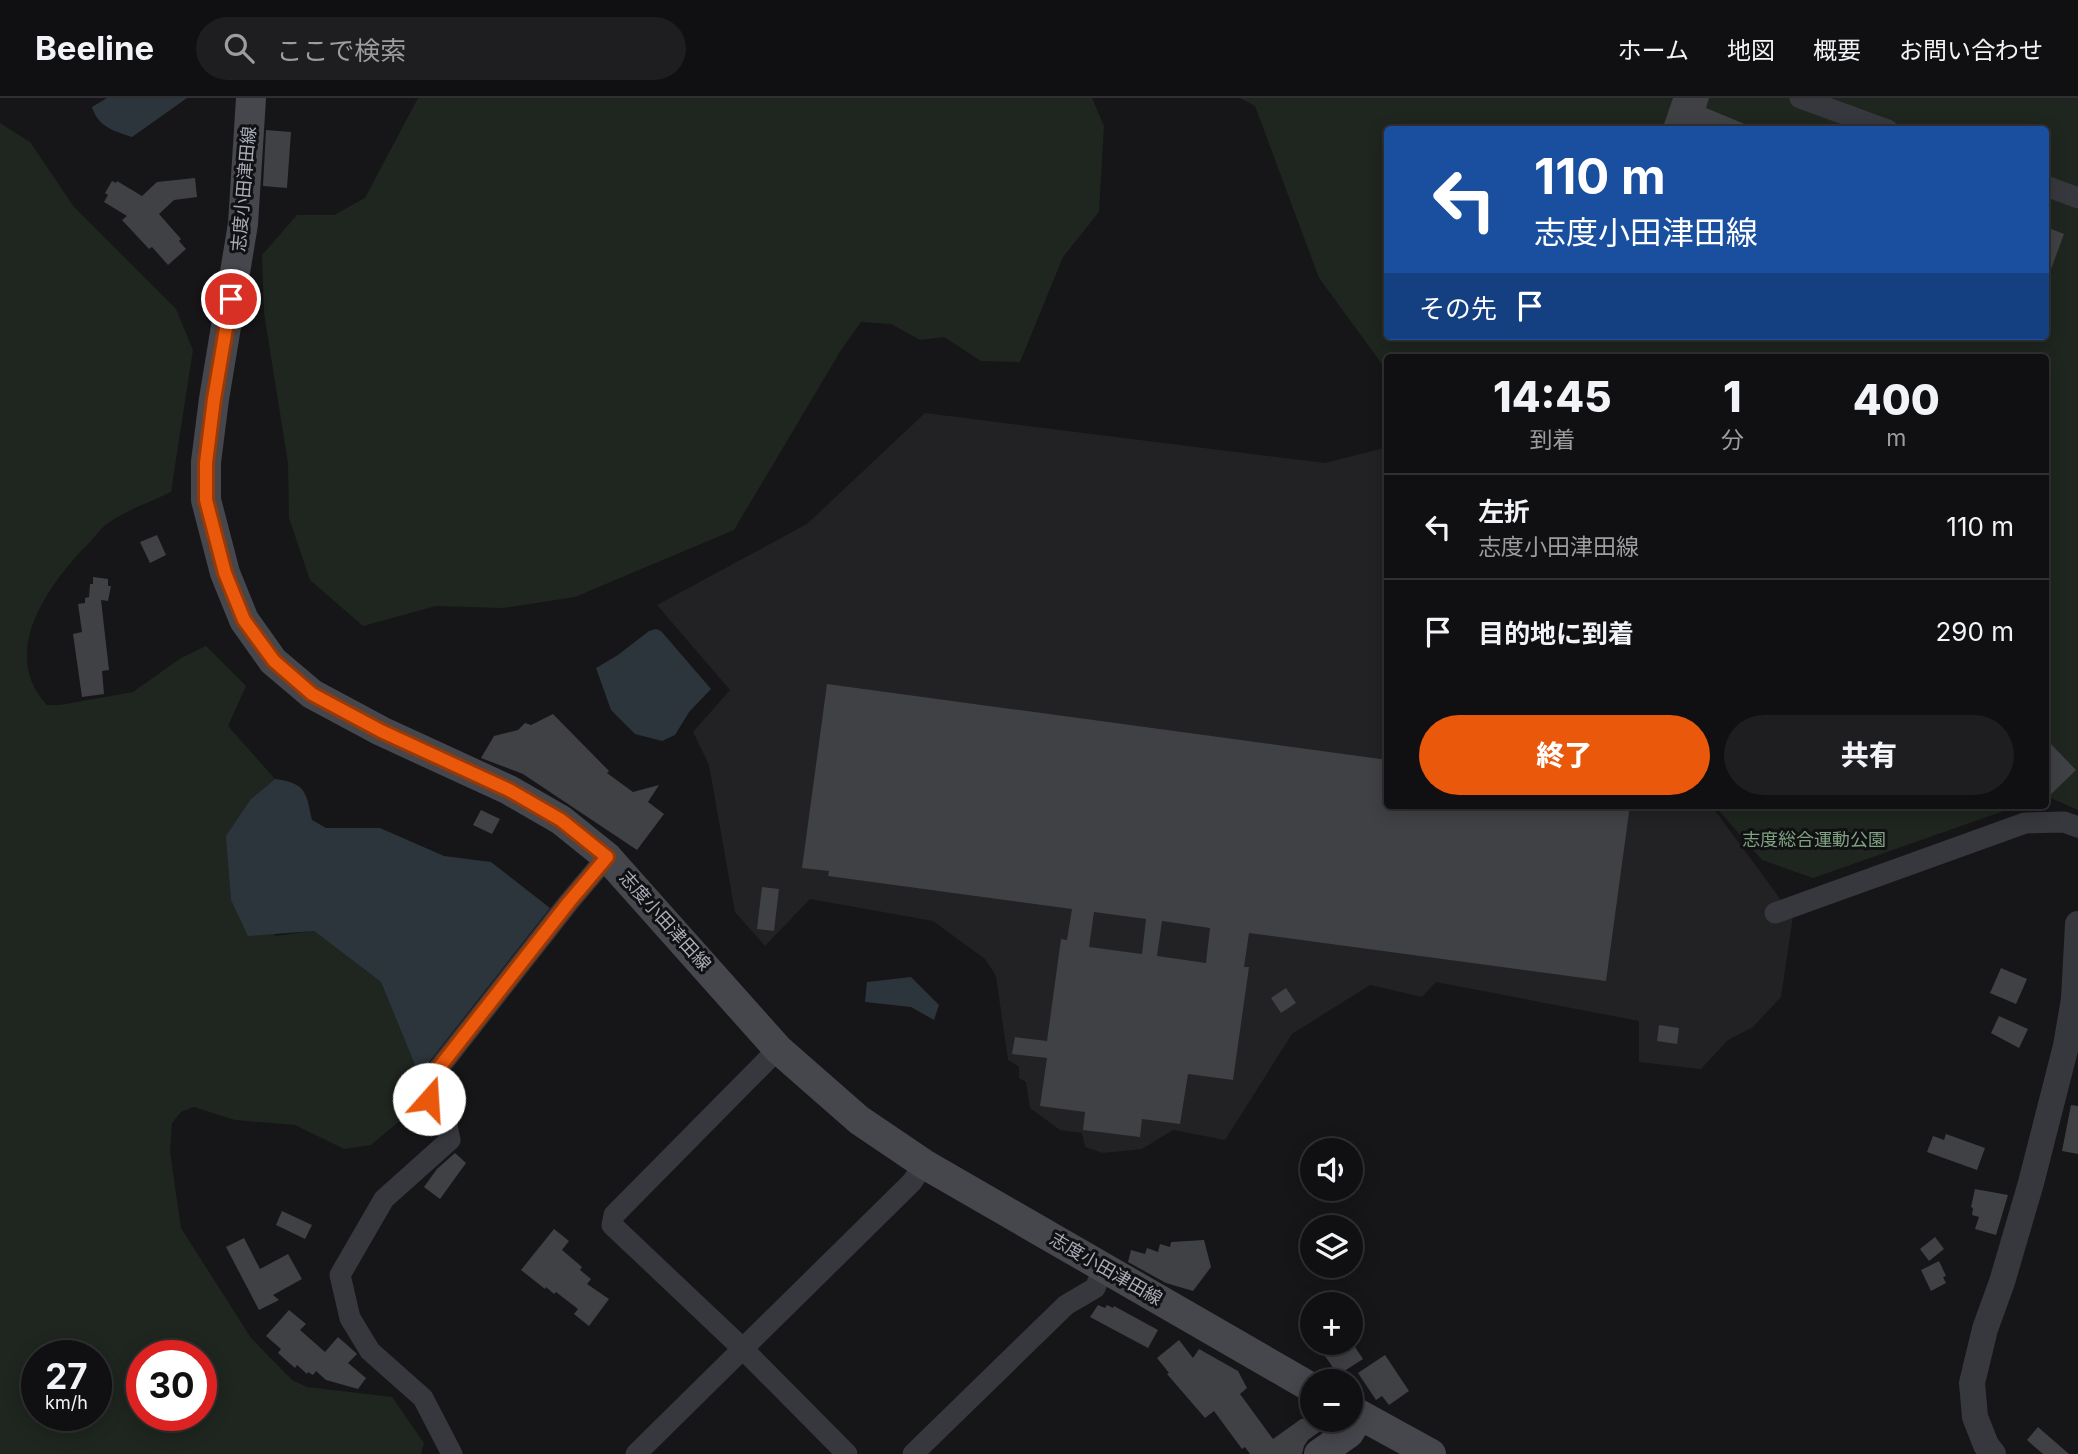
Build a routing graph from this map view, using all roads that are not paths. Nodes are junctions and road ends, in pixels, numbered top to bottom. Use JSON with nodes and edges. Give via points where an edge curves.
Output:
{"nodes":[{"id":1,"x":251,"y":98,"type":"edge"},
{"id":2,"x":1800,"y":98,"type":"edge"},
{"id":3,"x":1877,"y":126,"type":"edge"},
{"id":4,"x":2049,"y":187,"type":"edge"},
{"id":5,"x":2078,"y":198,"type":"edge"},
{"id":6,"x":2078,"y":827,"type":"edge"},
{"id":7,"x":607,"y":857,"type":"junction"},
{"id":8,"x":1775,"y":913,"type":"dead end"},
{"id":9,"x":2078,"y":924,"type":"edge"},
{"id":10,"x":778,"y":1049,"type":"junction"},
{"id":11,"x":924,"y":1164,"type":"junction"},
{"id":12,"x":1104,"y":1268,"type":"junction"},
{"id":13,"x":742,"y":1348,"type":"junction"},
{"id":14,"x":1300,"y":1381,"type":"edge"},
{"id":15,"x":1363,"y":1416,"type":"edge"},
{"id":16,"x":1349,"y":1432,"type":"edge"},
{"id":17,"x":452,"y":1454,"type":"edge"},
{"id":18,"x":636,"y":1454,"type":"edge"},
{"id":19,"x":847,"y":1454,"type":"edge"},
{"id":20,"x":913,"y":1454,"type":"edge"},
{"id":21,"x":1319,"y":1454,"type":"edge"},
{"id":22,"x":1432,"y":1454,"type":"edge"},
{"id":23,"x":1993,"y":1454,"type":"edge"}],
"edges":[{"from":1,"to":7,"type":"main road","name":"志度小田津田線","via":[[243,224],[206,463],[206,500],[225,573],[244,620],[274,661],[312,694],[509,790],[561,820]]},
{"from":2,"to":3,"type":"street"},
{"from":4,"to":5,"type":"street"},
{"from":6,"to":8,"type":"street","via":[[2064,822],[2025,823]]},
{"from":7,"to":10,"type":"main road","name":"志度小田津田線"},
{"from":7,"to":17,"type":"street","via":[[431,1078],[429,1099],[447,1126],[450,1140],[384,1199],[340,1275],[350,1318],[370,1351],[423,1398]]},
{"from":9,"to":23,"type":"street","via":[[2066,1046],[1972,1383],[1975,1417]]},
{"from":10,"to":11,"type":"main road","name":"志度小田津田線","via":[[859,1120]]},
{"from":10,"to":13,"type":"street","via":[[614,1215],[612,1225]]},
{"from":11,"to":12,"type":"main road","name":"志度小田津田線"},
{"from":11,"to":13,"type":"street","via":[[912,1182]]},
{"from":12,"to":14,"type":"main road","name":"志度小田津田線"},
{"from":12,"to":20,"type":"street","via":[[1095,1288],[1066,1305]]},
{"from":13,"to":18,"type":"street"},
{"from":13,"to":19,"type":"street"},
{"from":15,"to":22,"type":"main road"},
{"from":16,"to":21,"type":"main road"}]}
